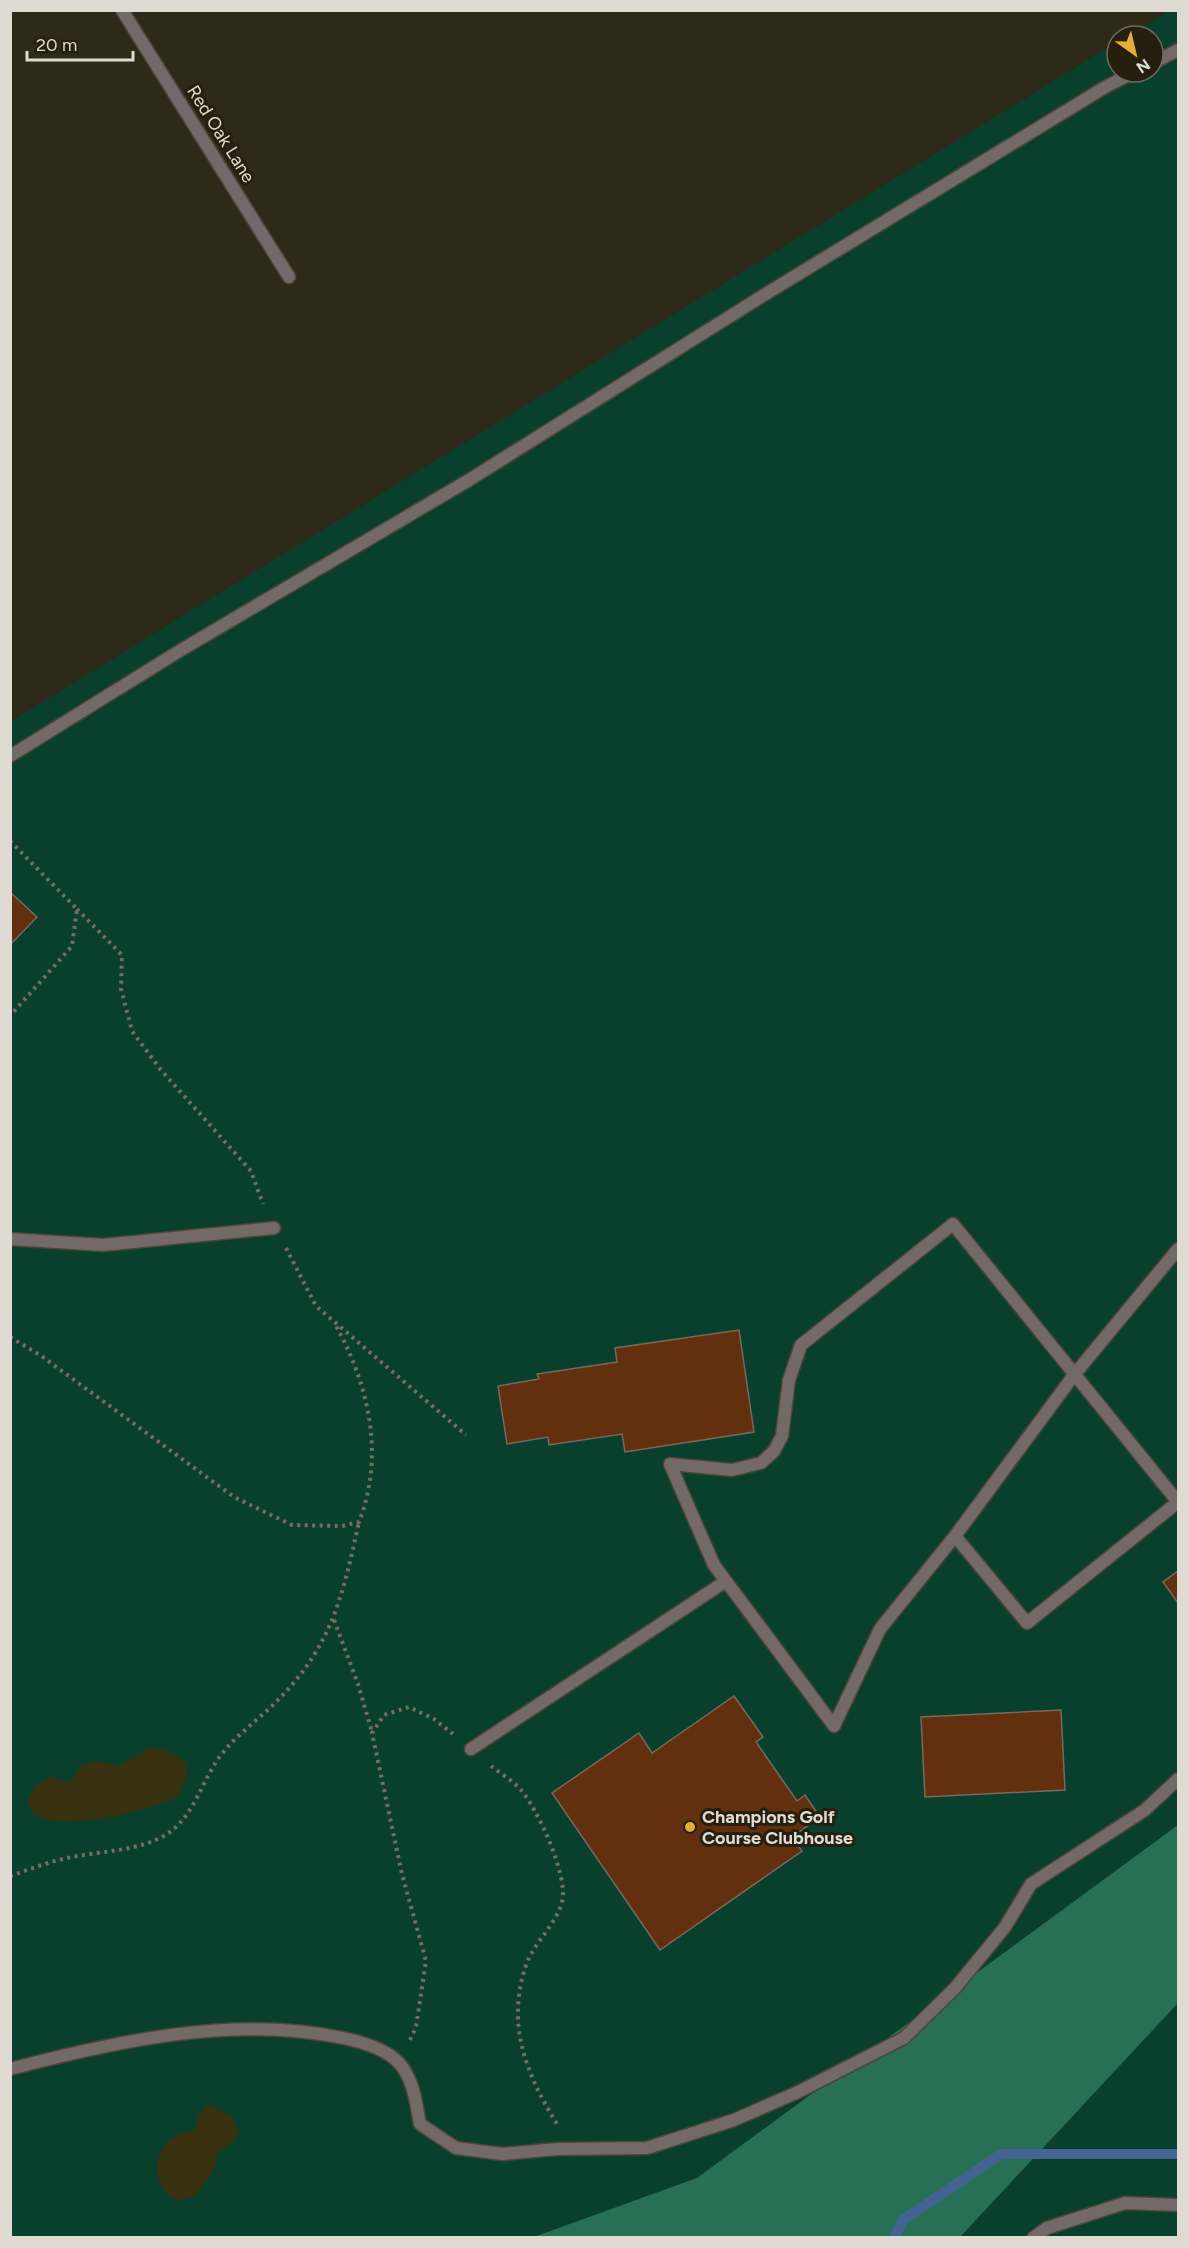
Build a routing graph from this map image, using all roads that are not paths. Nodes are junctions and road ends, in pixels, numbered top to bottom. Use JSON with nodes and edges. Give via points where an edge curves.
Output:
{"nodes":[{"id":1,"x":122,"y":10,"type":"edge"},
{"id":2,"x":1179,"y":50,"type":"edge"},
{"id":3,"x":1165,"y":57,"type":"edge"},
{"id":4,"x":1113,"y":84,"type":"edge"},
{"id":5,"x":289,"y":276,"type":"dead end"},
{"id":6,"x":10,"y":756,"type":"edge"},
{"id":7,"x":274,"y":1228,"type":"dead end"},
{"id":8,"x":10,"y":1239,"type":"edge"},
{"id":9,"x":1179,"y":1249,"type":"edge"},
{"id":10,"x":1074,"y":1375,"type":"junction"},
{"id":11,"x":955,"y":1536,"type":"junction"},
{"id":12,"x":726,"y":1581,"type":"junction"},
{"id":13,"x":471,"y":1749,"type":"road end"},
{"id":14,"x":1179,"y":1779,"type":"edge"},
{"id":15,"x":10,"y":2069,"type":"edge"},
{"id":16,"x":1179,"y":2205,"type":"edge"},
{"id":17,"x":1033,"y":2238,"type":"edge"}],
"edges":[{"from":1,"to":5,"type":"street","name":"Red Oak Lane"},
{"from":2,"to":3,"type":"street"},
{"from":4,"to":6,"type":"street","via":[[764,295],[469,480]]},
{"from":7,"to":8,"type":"street","via":[[104,1245]]},
{"from":9,"to":10,"type":"street"},
{"from":10,"to":11,"type":"street"},
{"from":10,"to":11,"type":"street","via":[[1178,1502],[1028,1623]]},
{"from":10,"to":12,"type":"street","via":[[953,1224],[801,1345],[789,1380],[782,1436],[761,1463],[732,1470],[670,1464],[714,1565]]},
{"from":11,"to":12,"type":"street","via":[[880,1629],[834,1726]]},
{"from":12,"to":13,"type":"street"},
{"from":14,"to":15,"type":"street","via":[[1145,1810],[1031,1884],[1005,1927],[955,1988],[904,2038],[734,2120],[647,2148],[502,2154],[456,2148],[420,2124],[411,2082],[399,2062],[367,2043],[315,2032],[241,2028],[150,2039]]},
{"from":16,"to":17,"type":"street","via":[[1125,2203],[1047,2228]]}]}
